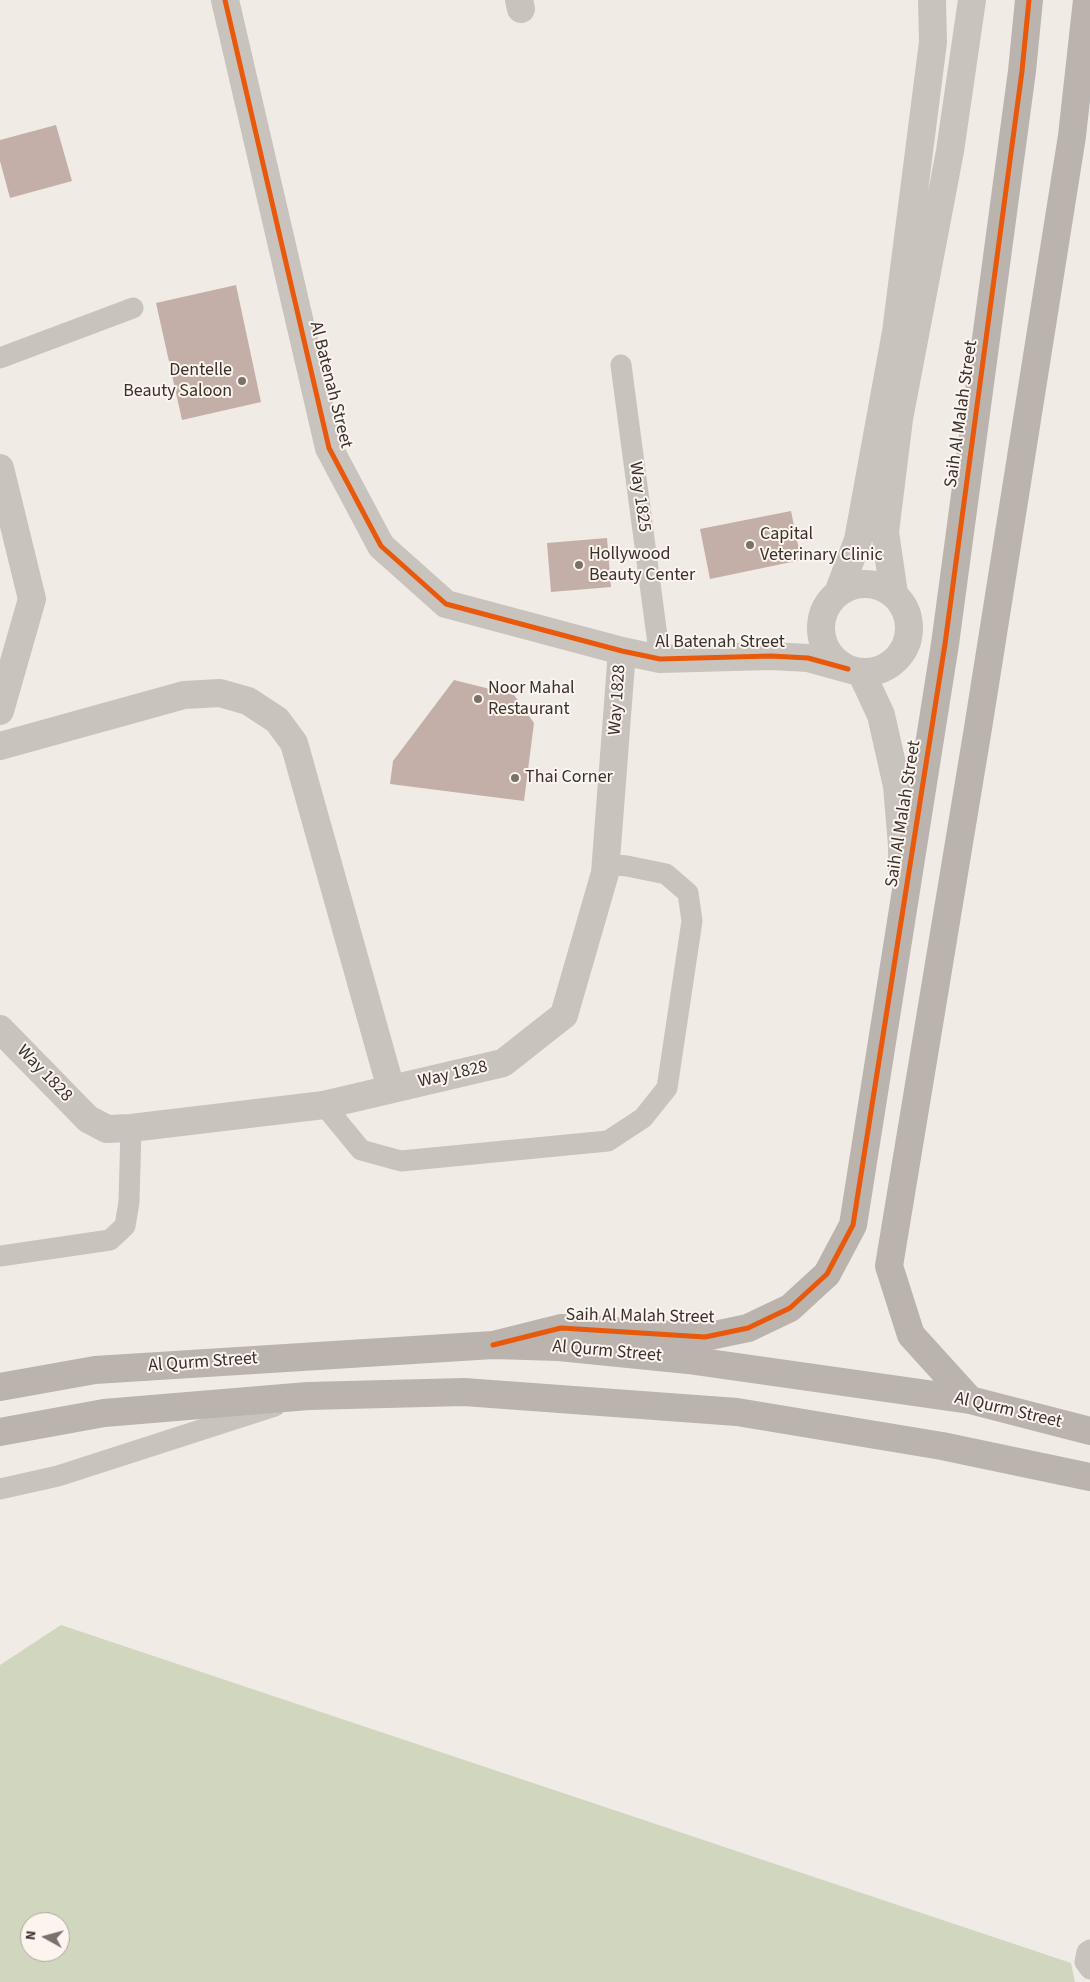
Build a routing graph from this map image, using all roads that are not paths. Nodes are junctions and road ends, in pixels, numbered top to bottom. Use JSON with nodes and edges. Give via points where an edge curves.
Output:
{"nodes":[{"id":1,"x":225,"y":0,"type":"edge"},
{"id":2,"x":932,"y":0,"type":"edge"},
{"id":3,"x":972,"y":0,"type":"edge"},
{"id":4,"x":1030,"y":0,"type":"edge"},
{"id":5,"x":1087,"y":0,"type":"edge"},
{"id":6,"x":1086,"y":31,"type":"edge"},
{"id":7,"x":133,"y":308,"type":"dead end"},
{"id":8,"x":0,"y":358,"type":"edge"},
{"id":9,"x":621,"y":365,"type":"dead end"},
{"id":10,"x":0,"y":468,"type":"edge"},
{"id":11,"x":894,"y":594,"type":"junction"},
{"id":12,"x":831,"y":603,"type":"junction"},
{"id":13,"x":622,"y":651,"type":"junction"},
{"id":14,"x":771,"y":656,"type":"junction"},
{"id":15,"x":660,"y":659,"type":"junction"},
{"id":16,"x":854,"y":670,"type":"junction"},
{"id":17,"x":0,"y":711,"type":"edge"},
{"id":18,"x":0,"y":746,"type":"edge"},
{"id":19,"x":605,"y":864,"type":"junction"},
{"id":20,"x":902,"y":913,"type":"junction"},
{"id":21,"x":0,"y":1029,"type":"edge"},
{"id":22,"x":391,"y":1089,"type":"junction"},
{"id":23,"x":324,"y":1105,"type":"junction"},
{"id":24,"x":131,"y":1128,"type":"junction"},
{"id":25,"x":0,"y":1256,"type":"edge"},
{"id":26,"x":493,"y":1345,"type":"junction"},
{"id":27,"x":0,"y":1387,"type":"edge"},
{"id":28,"x":308,"y":1396,"type":"junction"},
{"id":29,"x":970,"y":1400,"type":"junction"},
{"id":30,"x":1090,"y":1431,"type":"edge"},
{"id":31,"x":0,"y":1432,"type":"edge"},
{"id":32,"x":1090,"y":1477,"type":"edge"},
{"id":33,"x":0,"y":1489,"type":"edge"},
{"id":34,"x":1090,"y":1950,"type":"edge"},
{"id":35,"x":1090,"y":1969,"type":"edge"}],
"edges":[{"from":1,"to":13,"type":"street","name":"Al Batenah Street","via":[[329,448],[381,546],[446,604]]},
{"from":2,"to":12,"type":"street","via":[[933,42],[896,332],[858,540]]},
{"from":3,"to":11,"type":"street","via":[[950,151],[899,419],[885,532]]},
{"from":4,"to":20,"type":"street","name":"Saih Al Malah Street","via":[[945,644]]},
{"from":5,"to":6,"type":"street"},
{"from":6,"to":29,"type":"street","via":[[988,668],[889,1266],[912,1335]]},
{"from":7,"to":8,"type":"lane"},
{"from":9,"to":15,"type":"lane","name":"Way 1825"},
{"from":10,"to":17,"type":"street","via":[[32,599]]},
{"from":11,"to":12,"type":"street","via":[[872,584],[860,584],[849,587]]},
{"from":11,"to":16,"type":"street","via":[[908,618],[905,645],[888,666],[874,671]]},
{"from":12,"to":14,"type":"street","name":"Al Batenah Street","via":[[803,636]]},
{"from":12,"to":16,"type":"street","via":[[821,627],[823,640],[837,662]]},
{"from":13,"to":15,"type":"street","name":"Al Batenah Street"},
{"from":13,"to":19,"type":"street","name":"Way 1828"},
{"from":14,"to":15,"type":"street","name":"Al Batenah Street"},
{"from":14,"to":16,"type":"street","name":"Al Batenah Street","via":[[808,658]]},
{"from":16,"to":20,"type":"street","via":[[881,715],[897,786],[902,845]]},
{"from":18,"to":22,"type":"street","via":[[184,695],[220,693],[248,701],[277,720],[294,743]]},
{"from":19,"to":22,"type":"street","name":"Way 1828","via":[[564,1015],[503,1063]]},
{"from":19,"to":23,"type":"lane","via":[[666,874],[688,893],[692,921],[667,1088],[644,1118],[608,1141],[401,1160],[361,1150]]},
{"from":20,"to":26,"type":"street","name":"Saih Al Malah Street","via":[[852,1225],[827,1274],[790,1308],[748,1328],[705,1337],[561,1328]]},
{"from":21,"to":24,"type":"street","name":"Way 1828","via":[[88,1119],[107,1129]]},
{"from":22,"to":23,"type":"street","name":"Way 1828"},
{"from":23,"to":24,"type":"street","name":"Way 1828"},
{"from":24,"to":25,"type":"lane","via":[[129,1202],[125,1226],[110,1240]]},
{"from":26,"to":27,"type":"street","name":"Al Qurm Street","via":[[95,1370]]},
{"from":26,"to":29,"type":"street","name":"Al Qurm Street","via":[[559,1347],[688,1360]]},
{"from":28,"to":31,"type":"street","via":[[104,1413]]},
{"from":28,"to":32,"type":"street","via":[[464,1392],[737,1412],[942,1446]]},
{"from":28,"to":33,"type":"lane","via":[[58,1476]]},
{"from":29,"to":30,"type":"street","name":"Al Qurm Street"},
{"from":34,"to":35,"type":"lane","via":[[1085,1962]]}]}
